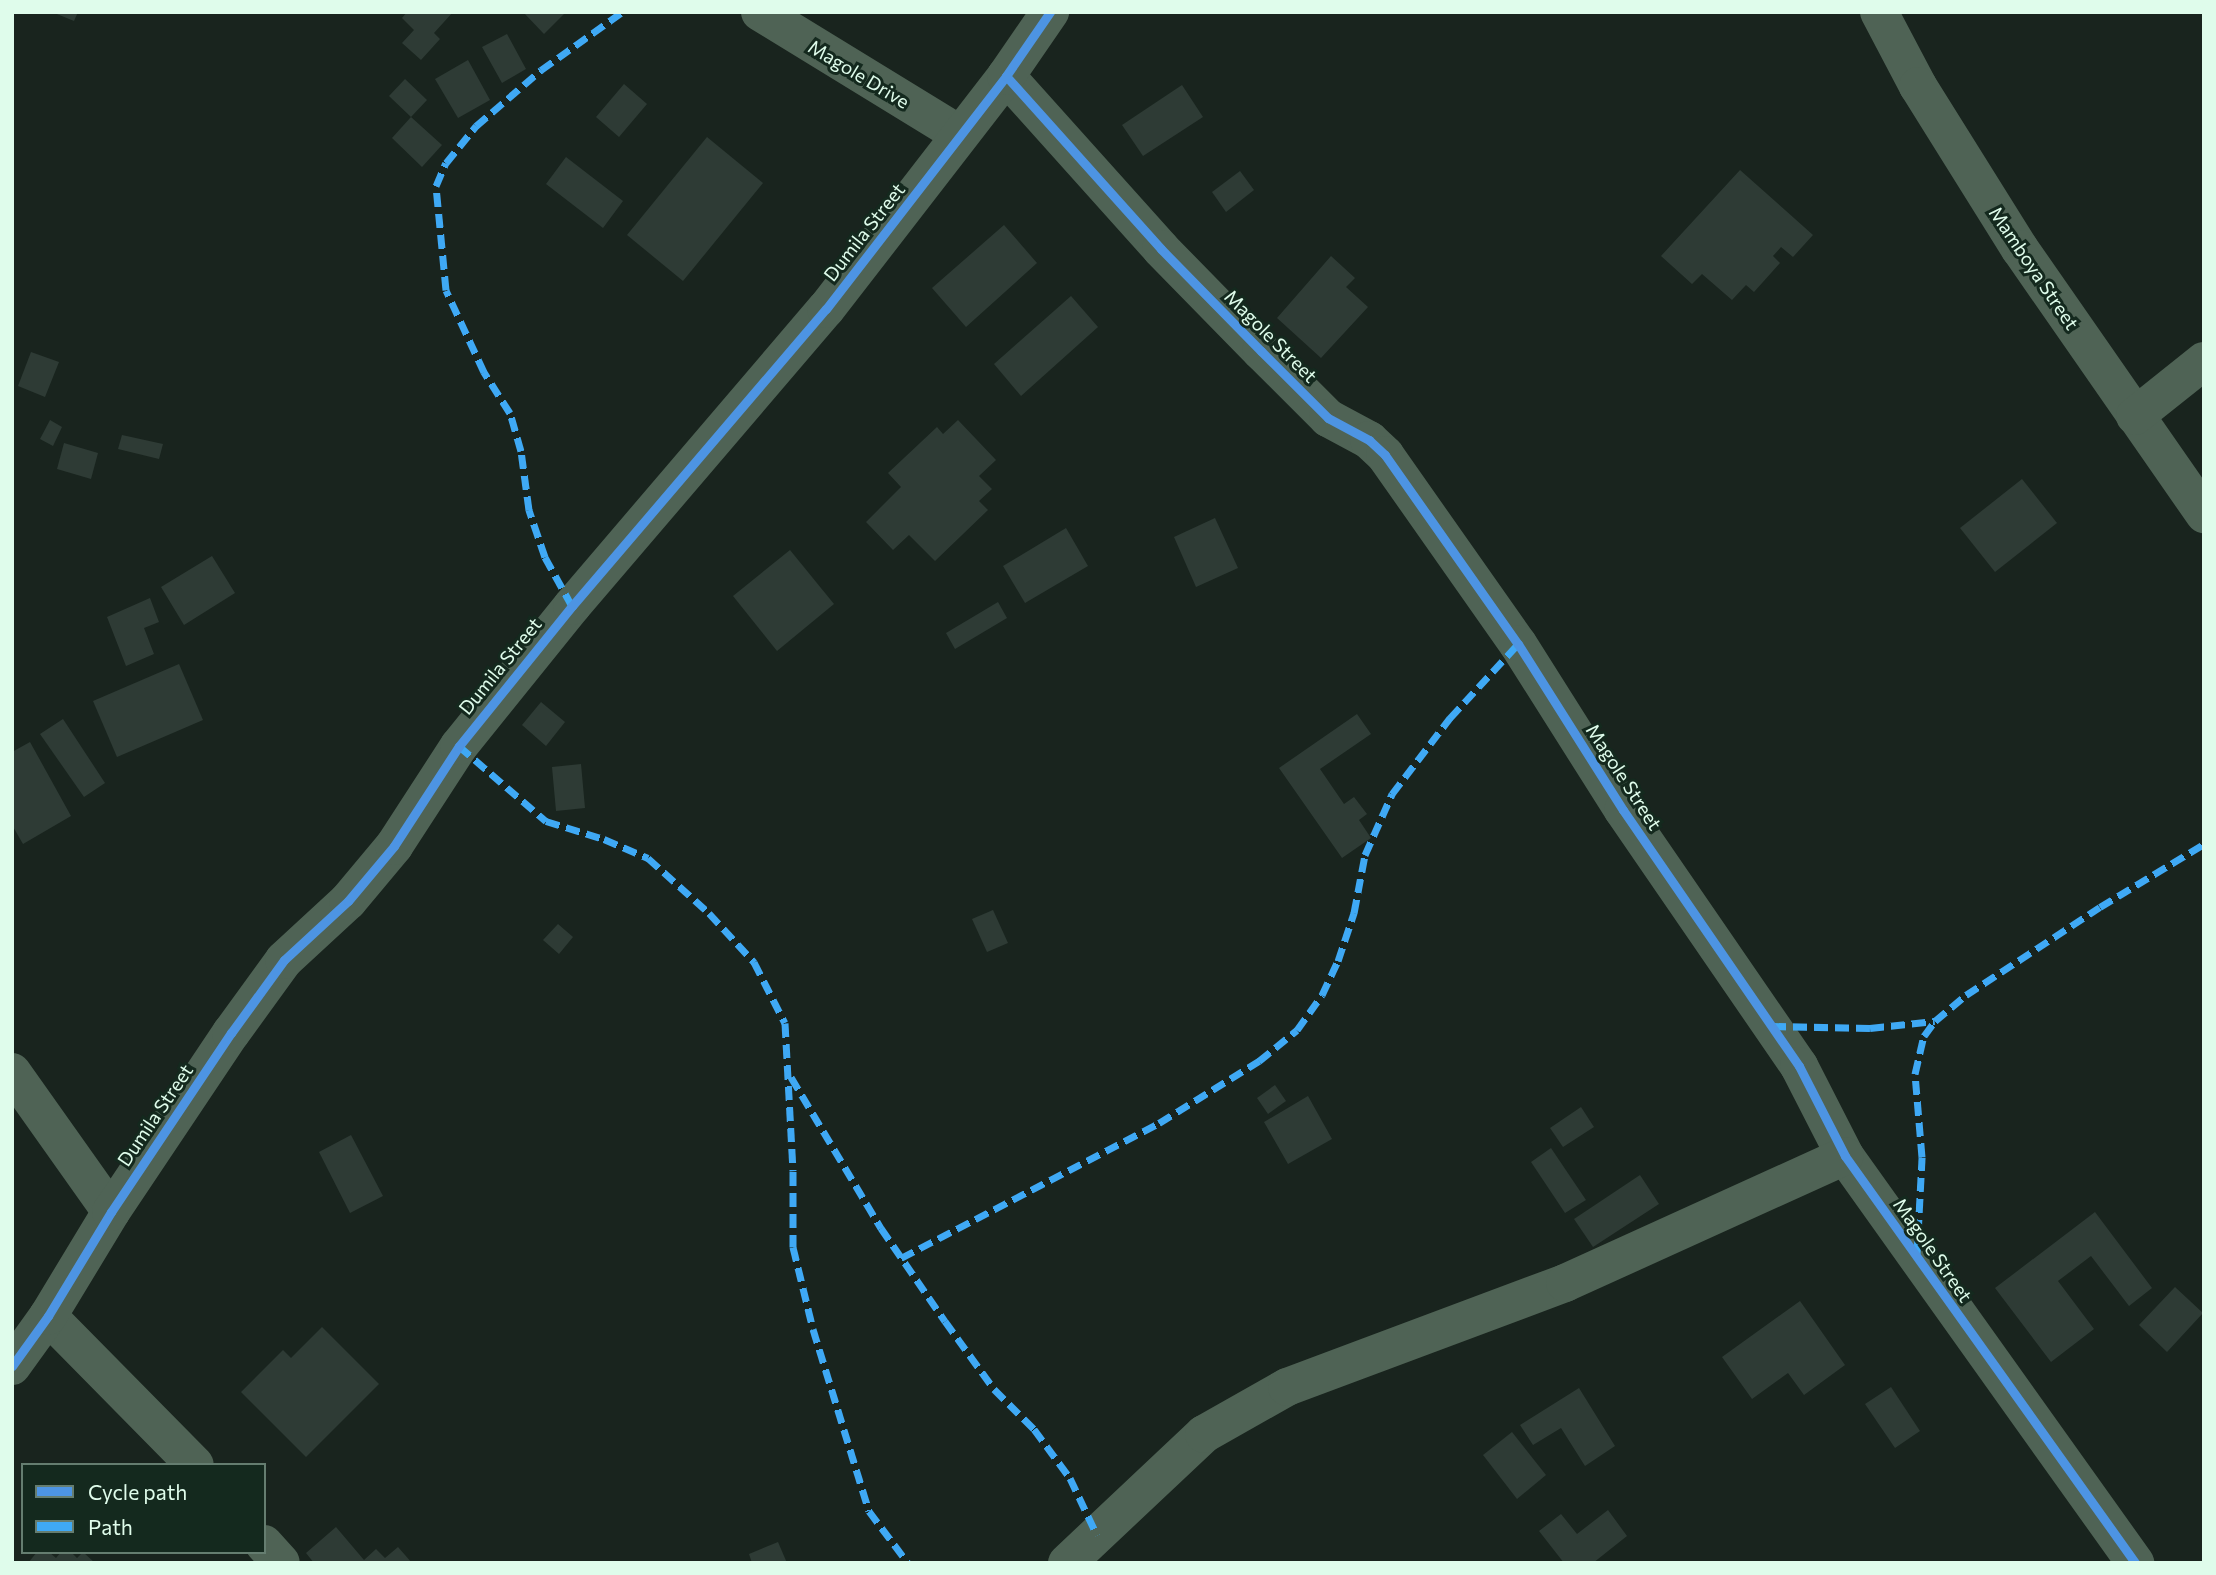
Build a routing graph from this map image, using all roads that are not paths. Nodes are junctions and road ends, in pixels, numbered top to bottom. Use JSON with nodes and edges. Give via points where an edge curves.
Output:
{"nodes":[{"id":1,"x":760,"y":12,"type":"edge"},
{"id":2,"x":1050,"y":12,"type":"edge"},
{"id":3,"x":1879,"y":12,"type":"edge"},
{"id":4,"x":1006,"y":76,"type":"junction"},
{"id":5,"x":959,"y":134,"type":"junction"},
{"id":6,"x":2204,"y":361,"type":"edge"},
{"id":7,"x":2135,"y":416,"type":"junction"},
{"id":8,"x":2204,"y":514,"type":"edge"},
{"id":9,"x":12,"y":1072,"type":"edge"},
{"id":10,"x":1845,"y":1156,"type":"junction"},
{"id":11,"x":111,"y":1212,"type":"junction"},
{"id":12,"x":48,"y":1316,"type":"junction"},
{"id":13,"x":12,"y":1366,"type":"edge"},
{"id":14,"x":193,"y":1463,"type":"edge"},
{"id":15,"x":266,"y":1546,"type":"edge"},
{"id":16,"x":281,"y":1563,"type":"edge"},
{"id":17,"x":1068,"y":1563,"type":"edge"},
{"id":18,"x":2134,"y":1563,"type":"edge"}],
"edges":[{"from":1,"to":5,"type":"street","name":"Magole Drive"},
{"from":2,"to":4,"type":"street","name":"Dumila Street"},
{"from":3,"to":7,"type":"street","name":"Mamboya Street","via":[[1918,86],[2020,249]]},
{"from":4,"to":5,"type":"street","name":"Dumila Street"},
{"from":4,"to":10,"type":"street","name":"Magole Street","via":[[1161,249],[1328,418],[1369,440],[1385,455],[1518,644],[1623,810],[1799,1066]]},
{"from":5,"to":11,"type":"street","name":"Dumila Street","via":[[826,309],[572,606],[459,746],[394,846],[348,901],[284,960]]},
{"from":6,"to":7,"type":"street"},
{"from":7,"to":8,"type":"street","name":"Mamboya Street"},
{"from":9,"to":11,"type":"street"},
{"from":10,"to":17,"type":"street","via":[[1565,1283],[1287,1387],[1204,1434]]},
{"from":10,"to":18,"type":"street","name":"Magole Street"},
{"from":11,"to":12,"type":"street","name":"Dumila Street"},
{"from":12,"to":13,"type":"street","name":"Dumila Street"},
{"from":12,"to":14,"type":"street"},
{"from":15,"to":16,"type":"street"}]}
